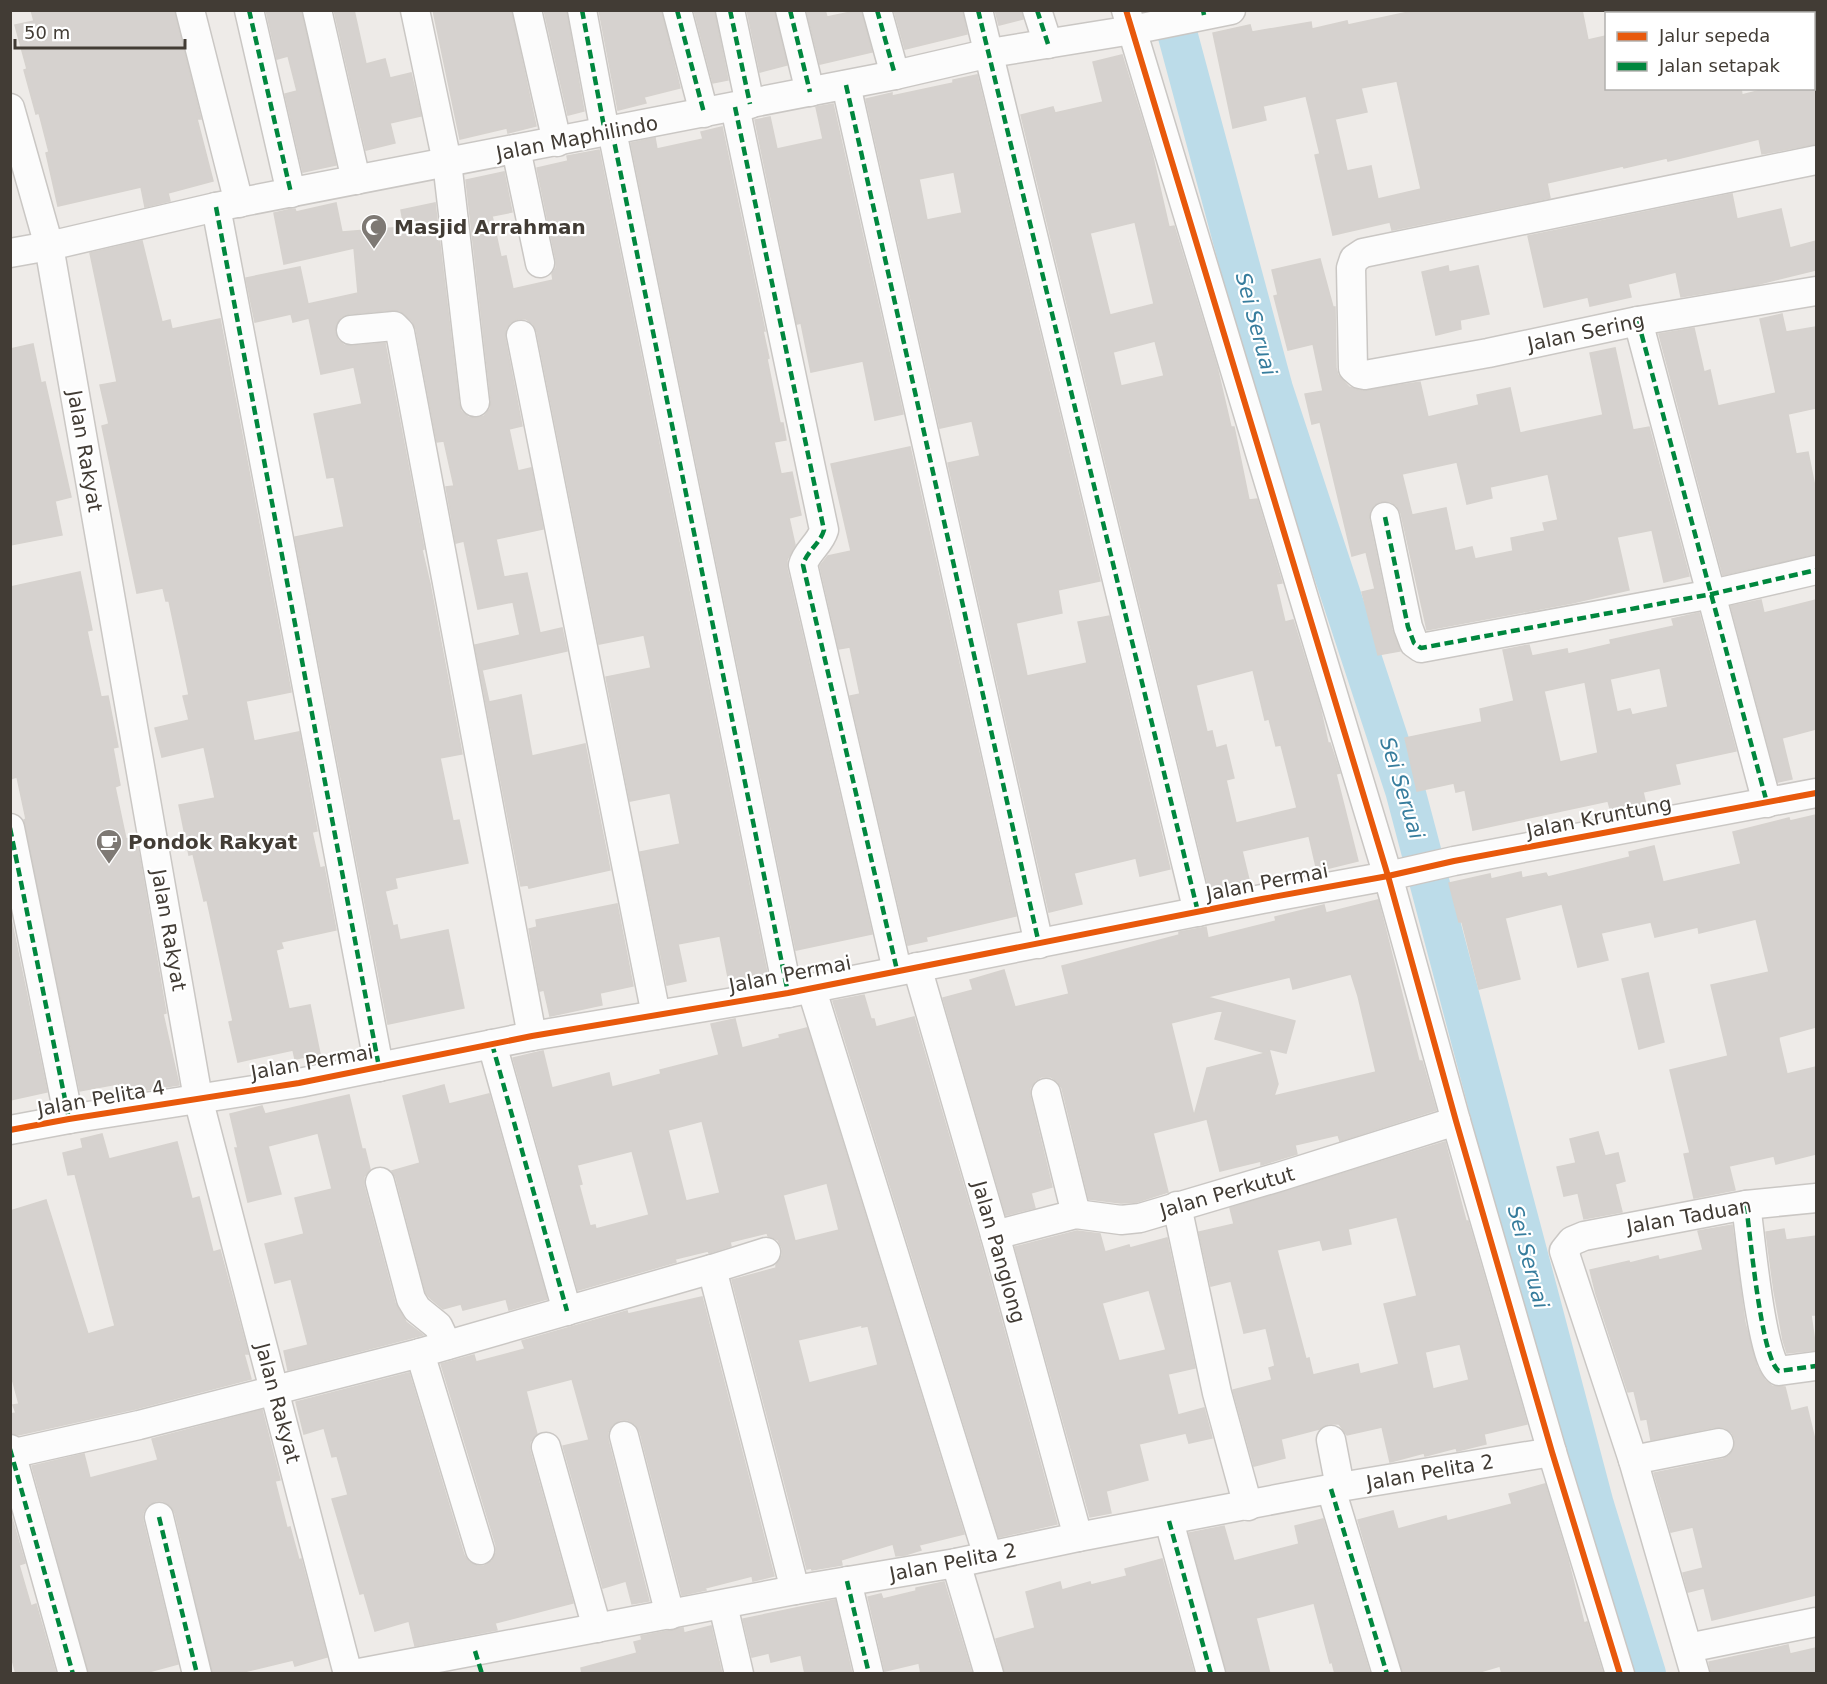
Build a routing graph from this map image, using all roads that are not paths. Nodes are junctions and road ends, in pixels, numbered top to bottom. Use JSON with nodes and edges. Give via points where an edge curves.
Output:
{"nodes":[{"id":1,"x":190,"y":10,"type":"edge"},
{"id":2,"x":249,"y":10,"type":"edge"},
{"id":3,"x":317,"y":10,"type":"edge"},
{"id":4,"x":415,"y":10,"type":"edge"},
{"id":5,"x":527,"y":10,"type":"edge"},
{"id":6,"x":582,"y":10,"type":"edge"},
{"id":7,"x":677,"y":10,"type":"edge"},
{"id":8,"x":730,"y":10,"type":"edge"},
{"id":9,"x":790,"y":10,"type":"edge"},
{"id":10,"x":877,"y":10,"type":"edge"},
{"id":11,"x":978,"y":10,"type":"edge"},
{"id":12,"x":1037,"y":10,"type":"edge"},
{"id":13,"x":1209,"y":13,"type":"edge"},
{"id":14,"x":1134,"y":23,"type":"edge"},
{"id":15,"x":1048,"y":44,"type":"junction"},
{"id":16,"x":990,"y":53,"type":"junction"},
{"id":17,"x":895,"y":75,"type":"junction"},
{"id":18,"x":846,"y":85,"type":"junction"},
{"id":19,"x":810,"y":92,"type":"junction"},
{"id":20,"x":742,"y":105,"type":"junction"},
{"id":21,"x":10,"y":108,"type":"edge"},
{"id":22,"x":704,"y":113,"type":"junction"},
{"id":23,"x":608,"y":132,"type":"junction"},
{"id":24,"x":557,"y":142,"type":"junction"},
{"id":25,"x":516,"y":149,"type":"junction"},
{"id":26,"x":1816,"y":160,"type":"edge"},
{"id":27,"x":447,"y":162,"type":"junction"},
{"id":28,"x":356,"y":180,"type":"junction"},
{"id":29,"x":291,"y":193,"type":"junction"},
{"id":30,"x":228,"y":205,"type":"junction"},
{"id":31,"x":49,"y":246,"type":"junction"},
{"id":32,"x":10,"y":253,"type":"edge"},
{"id":33,"x":540,"y":262,"type":"dead end"},
{"id":34,"x":1816,"y":291,"type":"edge"},
{"id":35,"x":1638,"y":321,"type":"junction"},
{"id":36,"x":351,"y":330,"type":"dead end"},
{"id":37,"x":521,"y":335,"type":"dead end"},
{"id":38,"x":475,"y":402,"type":"dead end"},
{"id":39,"x":1385,"y":517,"type":"dead end"},
{"id":40,"x":1816,"y":570,"type":"edge"},
{"id":41,"x":1712,"y":594,"type":"junction"},
{"id":42,"x":1816,"y":793,"type":"edge"},
{"id":43,"x":1767,"y":803,"type":"junction"},
{"id":44,"x":10,"y":828,"type":"edge"},
{"id":45,"x":1389,"y":876,"type":"junction"},
{"id":46,"x":1198,"y":912,"type":"junction"},
{"id":47,"x":1039,"y":944,"type":"junction"},
{"id":48,"x":907,"y":968,"type":"junction"},
{"id":49,"x":800,"y":990,"type":"junction"},
{"id":50,"x":656,"y":1015,"type":"junction"},
{"id":51,"x":532,"y":1036,"type":"junction"},
{"id":52,"x":492,"y":1044,"type":"junction"},
{"id":53,"x":380,"y":1066,"type":"junction"},
{"id":54,"x":1046,"y":1093,"type":"dead end"},
{"id":55,"x":198,"y":1098,"type":"junction"},
{"id":56,"x":69,"y":1119,"type":"junction"},
{"id":57,"x":1456,"y":1121,"type":"junction"},
{"id":58,"x":10,"y":1130,"type":"edge"},
{"id":59,"x":380,"y":1182,"type":"dead end"},
{"id":60,"x":1816,"y":1198,"type":"edge"},
{"id":61,"x":1746,"y":1205,"type":"junction"},
{"id":62,"x":1177,"y":1206,"type":"junction"},
{"id":63,"x":1076,"y":1214,"type":"junction"},
{"id":64,"x":995,"y":1235,"type":"junction"},
{"id":65,"x":766,"y":1252,"type":"dead end"},
{"id":66,"x":712,"y":1269,"type":"junction"},
{"id":67,"x":567,"y":1311,"type":"junction"},
{"id":68,"x":433,"y":1349,"type":"junction"},
{"id":69,"x":1816,"y":1366,"type":"edge"},
{"id":70,"x":275,"y":1390,"type":"junction"},
{"id":71,"x":624,"y":1436,"type":"dead end"},
{"id":72,"x":1331,"y":1440,"type":"dead end"},
{"id":73,"x":1719,"y":1443,"type":"dead end"},
{"id":74,"x":546,"y":1447,"type":"dead end"},
{"id":75,"x":11,"y":1452,"type":"edge"},
{"id":76,"x":1552,"y":1452,"type":"junction"},
{"id":77,"x":1633,"y":1460,"type":"junction"},
{"id":78,"x":1336,"y":1488,"type":"junction"},
{"id":79,"x":1248,"y":1506,"type":"junction"},
{"id":80,"x":159,"y":1517,"type":"dead end"},
{"id":81,"x":1169,"y":1521,"type":"junction"},
{"id":82,"x":1078,"y":1537,"type":"junction"},
{"id":83,"x":480,"y":1550,"type":"dead end"},
{"id":84,"x":988,"y":1556,"type":"junction"},
{"id":85,"x":956,"y":1563,"type":"junction"},
{"id":86,"x":847,"y":1581,"type":"junction"},
{"id":87,"x":795,"y":1590,"type":"junction"},
{"id":88,"x":723,"y":1605,"type":"junction"},
{"id":89,"x":670,"y":1614,"type":"junction"},
{"id":90,"x":1816,"y":1622,"type":"edge"},
{"id":91,"x":597,"y":1628,"type":"junction"},
{"id":92,"x":1692,"y":1661,"type":"edge"},
{"id":93,"x":478,"y":1662,"type":"edge"},
{"id":94,"x":73,"y":1674,"type":"edge"},
{"id":95,"x":197,"y":1674,"type":"edge"},
{"id":96,"x":348,"y":1674,"type":"edge"},
{"id":97,"x":354,"y":1674,"type":"edge"},
{"id":98,"x":740,"y":1674,"type":"edge"},
{"id":99,"x":869,"y":1674,"type":"edge"},
{"id":100,"x":989,"y":1674,"type":"edge"},
{"id":101,"x":1211,"y":1674,"type":"edge"},
{"id":102,"x":1387,"y":1674,"type":"edge"},
{"id":103,"x":1620,"y":1674,"type":"edge"}],
"edges":[{"from":1,"to":30,"type":"street"},
{"from":2,"to":29,"type":"street"},
{"from":3,"to":28,"type":"street"},
{"from":4,"to":27,"type":"street"},
{"from":5,"to":24,"type":"street"},
{"from":6,"to":23,"type":"street"},
{"from":7,"to":22,"type":"street"},
{"from":8,"to":20,"type":"street","name":"Jalan Panglong"},
{"from":9,"to":19,"type":"street"},
{"from":10,"to":17,"type":"street"},
{"from":11,"to":16,"type":"street"},
{"from":12,"to":15,"type":"street"},
{"from":13,"to":14,"type":"street","name":"Jalan Maphilindo"},
{"from":14,"to":15,"type":"street","name":"Jalan Maphilindo"},
{"from":14,"to":45,"type":"street"},
{"from":15,"to":16,"type":"street","name":"Jalan Maphilindo"},
{"from":16,"to":17,"type":"street","name":"Jalan Maphilindo"},
{"from":16,"to":46,"type":"street"},
{"from":17,"to":18,"type":"street","name":"Jalan Maphilindo"},
{"from":18,"to":19,"type":"street","name":"Jalan Maphilindo"},
{"from":18,"to":47,"type":"street"},
{"from":19,"to":20,"type":"street","name":"Jalan Maphilindo"},
{"from":20,"to":22,"type":"street","name":"Jalan Maphilindo"},
{"from":20,"to":48,"type":"street","name":"Jalan Panglong","via":[[824,530],[803,566]]},
{"from":21,"to":31,"type":"street","name":"Jalan Rakyat"},
{"from":22,"to":23,"type":"street","name":"Jalan Maphilindo"},
{"from":23,"to":24,"type":"street","name":"Jalan Maphilindo"},
{"from":23,"to":49,"type":"street"},
{"from":24,"to":25,"type":"street","name":"Jalan Maphilindo"},
{"from":25,"to":27,"type":"street","name":"Jalan Maphilindo"},
{"from":25,"to":33,"type":"street"},
{"from":26,"to":35,"type":"street","name":"Jalan Sering","via":[[1364,253],[1354,259],[1351,268],[1352,359],[1356,372],[1365,375]]},
{"from":27,"to":28,"type":"street","name":"Jalan Maphilindo"},
{"from":27,"to":38,"type":"street"},
{"from":28,"to":29,"type":"street","name":"Jalan Maphilindo"},
{"from":29,"to":30,"type":"street","name":"Jalan Maphilindo"},
{"from":30,"to":31,"type":"street","name":"Jalan Maphilindo"},
{"from":30,"to":53,"type":"street"},
{"from":31,"to":32,"type":"street","name":"Jalan Maphilindo"},
{"from":31,"to":55,"type":"street","name":"Jalan Rakyat"},
{"from":34,"to":35,"type":"street","name":"Jalan Sering"},
{"from":35,"to":41,"type":"street"},
{"from":36,"to":51,"type":"street","via":[[394,326],[400,332]]},
{"from":37,"to":50,"type":"street"},
{"from":39,"to":41,"type":"street","via":[[1408,627],[1414,643],[1422,648]]},
{"from":40,"to":41,"type":"street"},
{"from":41,"to":43,"type":"street"},
{"from":42,"to":43,"type":"street","name":"Jalan Kruntung"},
{"from":43,"to":45,"type":"street","name":"Jalan Kruntung"},
{"from":44,"to":56,"type":"street"},
{"from":45,"to":46,"type":"street","name":"Jalan Permai"},
{"from":45,"to":57,"type":"street"},
{"from":46,"to":47,"type":"street","name":"Jalan Permai"},
{"from":47,"to":48,"type":"street","name":"Jalan Permai"},
{"from":48,"to":49,"type":"street","name":"Jalan Permai"},
{"from":48,"to":64,"type":"street","name":"Jalan Panglong"},
{"from":49,"to":50,"type":"street","name":"Jalan Permai"},
{"from":49,"to":84,"type":"street"},
{"from":50,"to":51,"type":"street","name":"Jalan Permai"},
{"from":51,"to":52,"type":"street","name":"Jalan Permai"},
{"from":52,"to":53,"type":"street","name":"Jalan Permai"},
{"from":52,"to":67,"type":"street"},
{"from":53,"to":55,"type":"street","name":"Jalan Permai"},
{"from":54,"to":63,"type":"street"},
{"from":55,"to":56,"type":"street","name":"Jalan Pelita 4"},
{"from":55,"to":70,"type":"street","name":"Jalan Rakyat"},
{"from":56,"to":58,"type":"street","name":"Jalan Pelita 4"},
{"from":57,"to":62,"type":"street","name":"Jalan Perkutut"},
{"from":57,"to":76,"type":"street"},
{"from":59,"to":68,"type":"street","via":[[411,1299],[438,1326]]},
{"from":60,"to":61,"type":"street","name":"Jalan Taduan"},
{"from":61,"to":69,"type":"street","via":[[1760,1308],[1772,1362],[1779,1371]]},
{"from":61,"to":77,"type":"street","name":"Jalan Taduan","via":[[1584,1236],[1566,1247],[1565,1256]]},
{"from":62,"to":63,"type":"street","name":"Jalan Perkutut","via":[[1121,1220]]},
{"from":62,"to":79,"type":"street","via":[[1217,1394]]},
{"from":63,"to":64,"type":"street","name":"Jalan Perkutut"},
{"from":64,"to":82,"type":"street","name":"Jalan Panglong"},
{"from":65,"to":66,"type":"street"},
{"from":66,"to":67,"type":"street"},
{"from":66,"to":87,"type":"street"},
{"from":67,"to":68,"type":"street"},
{"from":68,"to":70,"type":"street"},
{"from":68,"to":83,"type":"street"},
{"from":70,"to":75,"type":"street"},
{"from":70,"to":96,"type":"street","name":"Jalan Rakyat"},
{"from":71,"to":89,"type":"street"},
{"from":72,"to":78,"type":"street"},
{"from":73,"to":77,"type":"street"},
{"from":74,"to":91,"type":"street"},
{"from":75,"to":94,"type":"street"},
{"from":76,"to":78,"type":"street","name":"Jalan Pelita 2"},
{"from":76,"to":103,"type":"street"},
{"from":77,"to":92,"type":"street"},
{"from":78,"to":79,"type":"street","name":"Jalan Pelita 2"},
{"from":78,"to":102,"type":"street"},
{"from":79,"to":81,"type":"street","name":"Jalan Pelita 2"},
{"from":80,"to":95,"type":"street"},
{"from":81,"to":82,"type":"street","name":"Jalan Pelita 2"},
{"from":81,"to":101,"type":"street"},
{"from":82,"to":84,"type":"street","name":"Jalan Pelita 2"},
{"from":84,"to":85,"type":"street","name":"Jalan Pelita 2"},
{"from":85,"to":86,"type":"street","name":"Jalan Pelita 2"},
{"from":85,"to":100,"type":"street"},
{"from":86,"to":87,"type":"street","name":"Jalan Pelita 2"},
{"from":86,"to":99,"type":"street"},
{"from":87,"to":88,"type":"street","name":"Jalan Pelita 2"},
{"from":88,"to":89,"type":"street","name":"Jalan Pelita 2"},
{"from":88,"to":98,"type":"street"},
{"from":89,"to":91,"type":"street","name":"Jalan Pelita 2"},
{"from":90,"to":92,"type":"street"},
{"from":91,"to":93,"type":"street","name":"Jalan Pelita 2"},
{"from":93,"to":97,"type":"street","name":"Jalan Pelita 2"}]}
